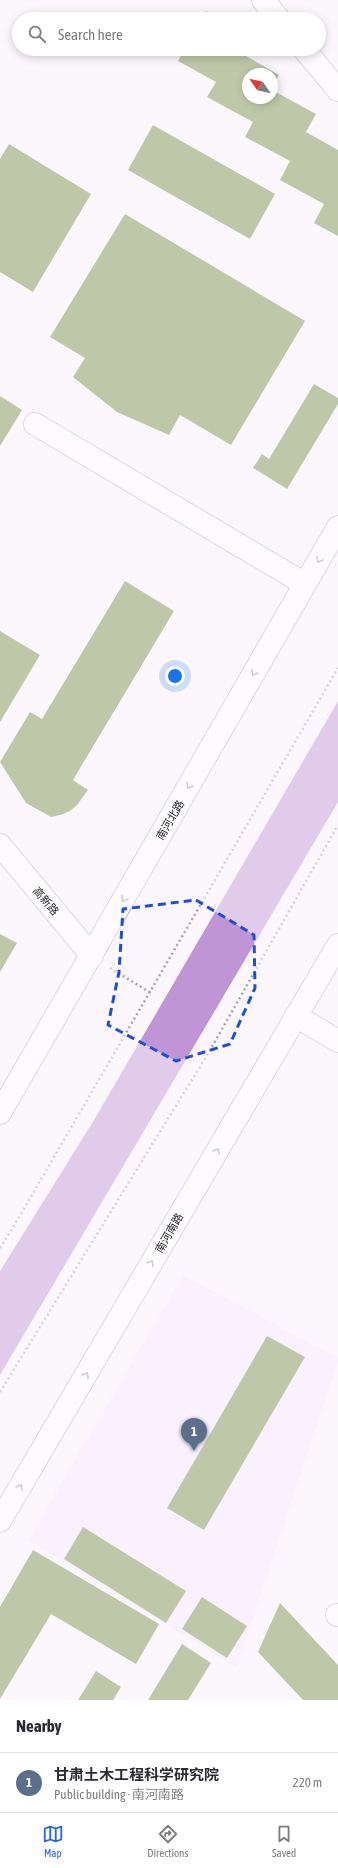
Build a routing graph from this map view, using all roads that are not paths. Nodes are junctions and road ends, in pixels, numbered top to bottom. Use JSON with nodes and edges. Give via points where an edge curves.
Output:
{"nodes":[{"id":1,"x":263,"y":0,"type":"edge"},
{"id":2,"x":273,"y":12,"type":"edge"},
{"id":3,"x":310,"y":56,"type":"edge"},
{"id":4,"x":338,"y":90,"type":"edge"},
{"id":5,"x":35,"y":424,"type":"dead end"},
{"id":6,"x":338,"y":526,"type":"edge"},
{"id":7,"x":305,"y":584,"type":"junction"},
{"id":8,"x":0,"y":845,"type":"edge"},
{"id":9,"x":338,"y":945,"type":"edge"},
{"id":10,"x":92,"y":956,"type":"junction"},
{"id":11,"x":296,"y":1016,"type":"junction"},
{"id":12,"x":338,"y":1041,"type":"edge"},
{"id":13,"x":0,"y":1112,"type":"edge"},
{"id":14,"x":0,"y":1521,"type":"edge"}],
"edges":[{"from":1,"to":2,"type":"street"},
{"from":3,"to":4,"type":"street"},
{"from":5,"to":7,"type":"street"},
{"from":6,"to":7,"type":"street","name":"南河北路","one_way":true},
{"from":7,"to":10,"type":"street","name":"南河北路","one_way":true},
{"from":8,"to":10,"type":"street","name":"高新路"},
{"from":9,"to":11,"type":"street","name":"南河南路"},
{"from":10,"to":13,"type":"street","name":"南河北路"},
{"from":11,"to":12,"type":"street"},
{"from":14,"to":11,"type":"street","name":"南河南路","one_way":true}]}
